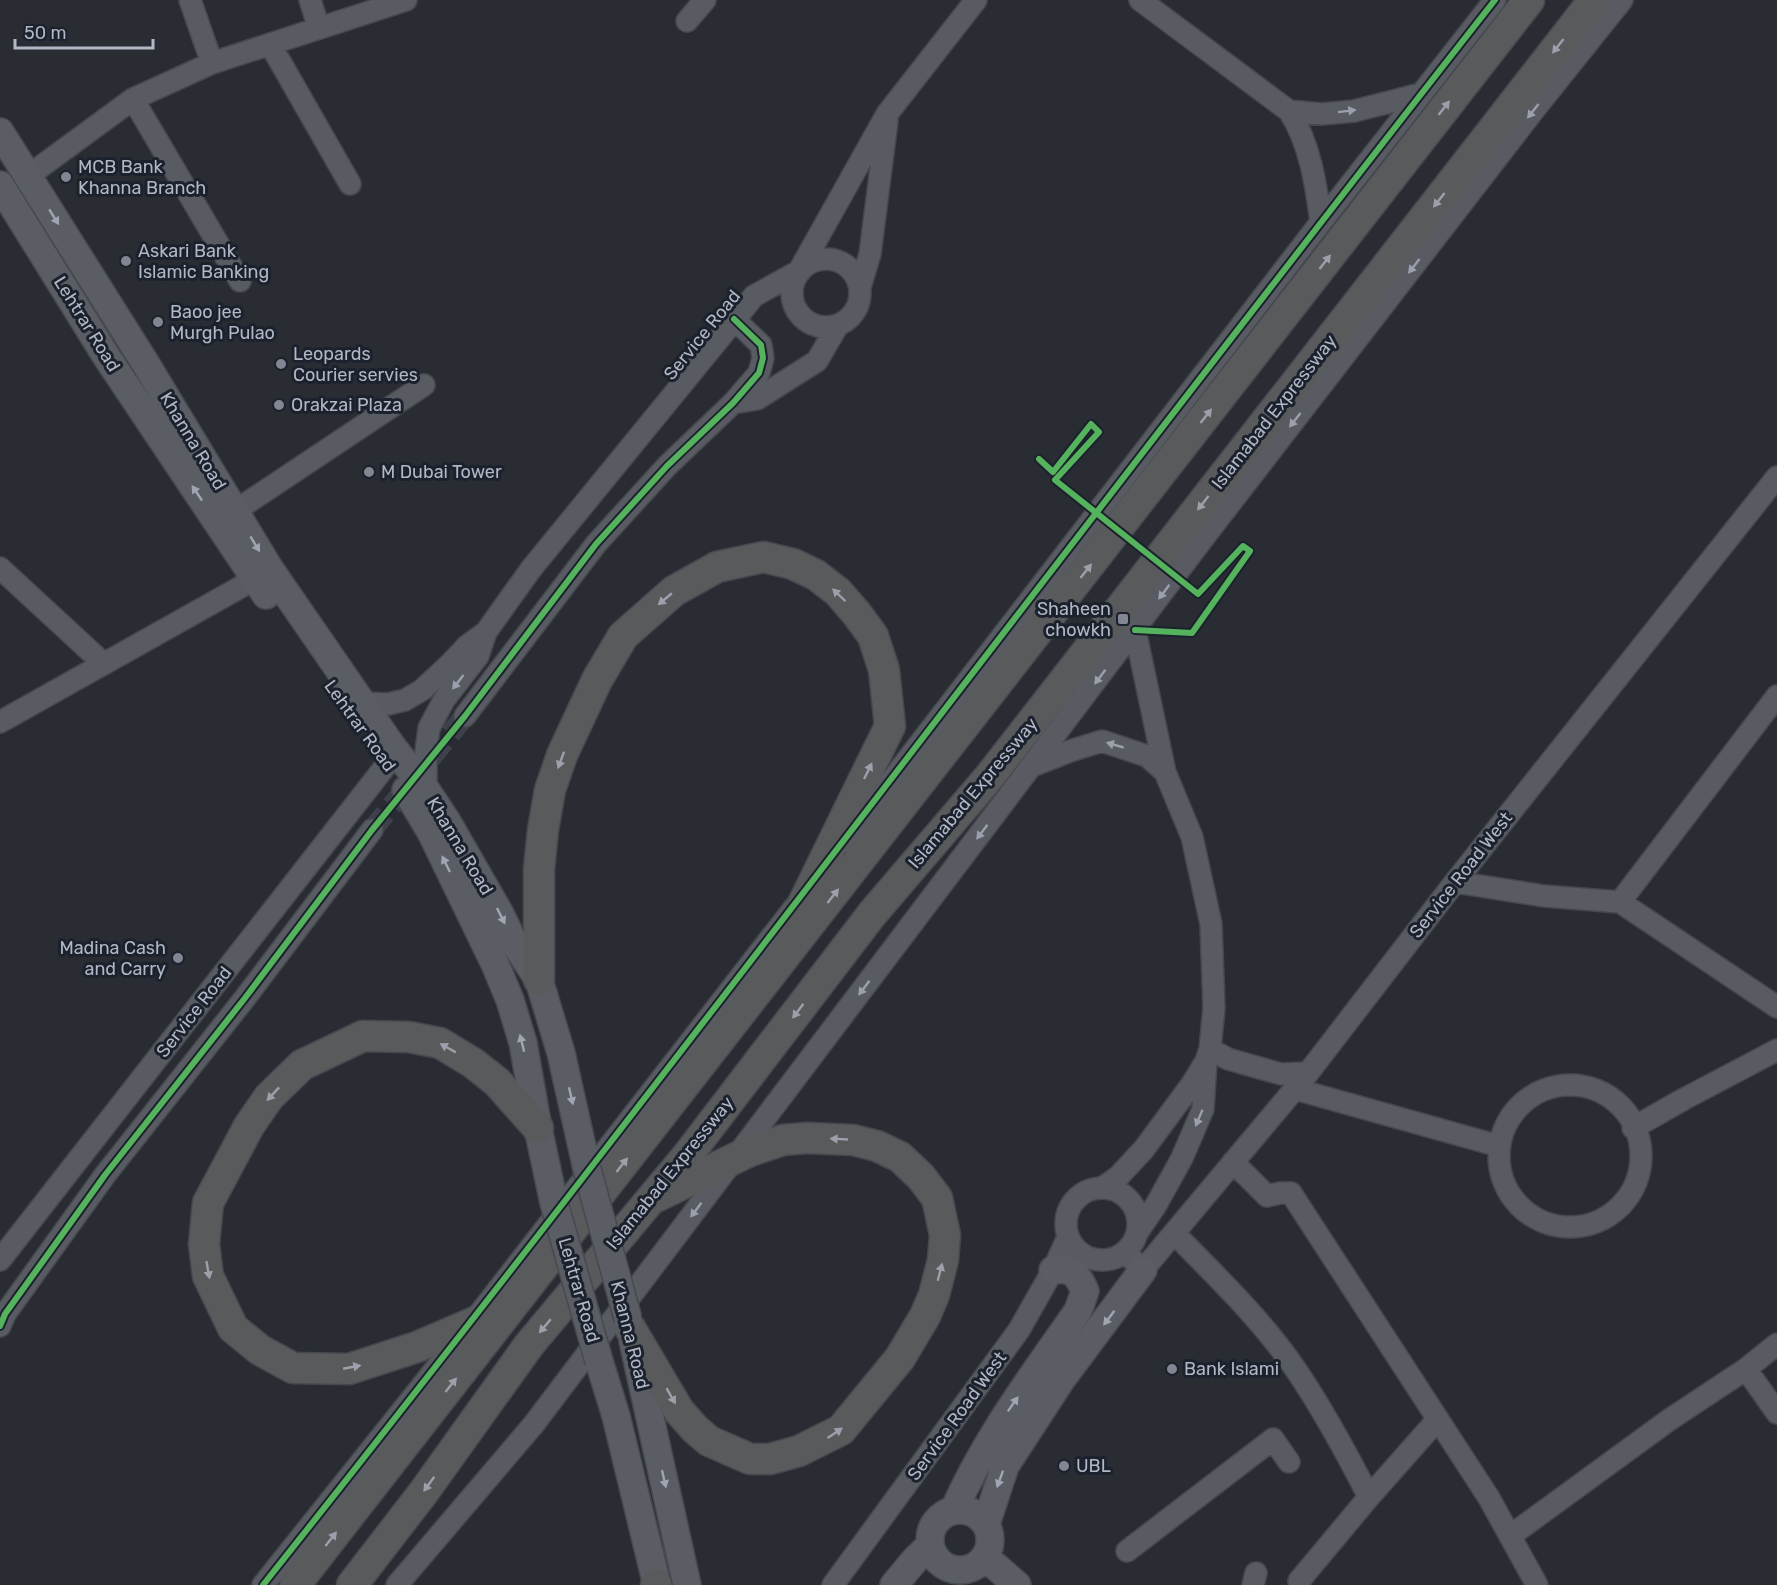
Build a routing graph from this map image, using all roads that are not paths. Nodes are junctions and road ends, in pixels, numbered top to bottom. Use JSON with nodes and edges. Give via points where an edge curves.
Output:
{"nodes":[{"id":1,"x":189,"y":0,"type":"edge"},
{"id":2,"x":310,"y":0,"type":"edge"},
{"id":3,"x":406,"y":0,"type":"edge"},
{"id":4,"x":705,"y":0,"type":"edge"},
{"id":5,"x":976,"y":0,"type":"edge"},
{"id":6,"x":1140,"y":0,"type":"edge"},
{"id":7,"x":1495,"y":0,"type":"edge"},
{"id":8,"x":1529,"y":0,"type":"edge"},
{"id":9,"x":1594,"y":0,"type":"edge"},
{"id":10,"x":1622,"y":0,"type":"edge"},
{"id":11,"x":687,"y":21,"type":"dead end"},
{"id":12,"x":319,"y":28,"type":"junction"},
{"id":13,"x":270,"y":44,"type":"junction"},
{"id":14,"x":212,"y":63,"type":"junction"},
{"id":15,"x":1422,"y":94,"type":"junction"},
{"id":16,"x":133,"y":99,"type":"junction"},
{"id":17,"x":1289,"y":111,"type":"junction"},
{"id":18,"x":887,"y":114,"type":"junction"},
{"id":19,"x":0,"y":132,"type":"edge"},
{"id":20,"x":28,"y":176,"type":"junction"},
{"id":21,"x":351,"y":184,"type":"dead end"},
{"id":22,"x":0,"y":185,"type":"edge"},
{"id":23,"x":1321,"y":222,"type":"junction"},
{"id":24,"x":799,"y":271,"type":"junction"},
{"id":25,"x":240,"y":281,"type":"dead end"},
{"id":26,"x":860,"y":287,"type":"junction"},
{"id":27,"x":734,"y":320,"type":"junction"},
{"id":28,"x":838,"y":326,"type":"junction"},
{"id":29,"x":424,"y":385,"type":"dead end"},
{"id":30,"x":733,"y":404,"type":"junction"},
{"id":31,"x":1777,"y":477,"type":"edge"},
{"id":32,"x":235,"y":511,"type":"junction"},
{"id":33,"x":0,"y":568,"type":"edge"},
{"id":34,"x":255,"y":579,"type":"junction"},
{"id":35,"x":1135,"y":630,"type":"junction"},
{"id":36,"x":486,"y":632,"type":"junction"},
{"id":37,"x":104,"y":664,"type":"junction"},
{"id":38,"x":1777,"y":696,"type":"edge"},
{"id":39,"x":363,"y":703,"type":"junction"},
{"id":40,"x":465,"y":717,"type":"tunnel mouth"},
{"id":41,"x":0,"y":722,"type":"edge"},
{"id":42,"x":387,"y":764,"type":"junction"},
{"id":43,"x":1031,"y":766,"type":"junction"},
{"id":44,"x":1165,"y":772,"type":"junction"},
{"id":45,"x":426,"y":790,"type":"junction"},
{"id":46,"x":372,"y":830,"type":"tunnel mouth"},
{"id":47,"x":815,"y":880,"type":"junction"},
{"id":48,"x":1455,"y":882,"type":"junction"},
{"id":49,"x":1620,"y":903,"type":"junction"},
{"id":50,"x":539,"y":980,"type":"junction"},
{"id":51,"x":758,"y":992,"type":"junction"},
{"id":52,"x":1777,"y":1007,"type":"edge"},
{"id":53,"x":1777,"y":1050,"type":"edge"},
{"id":54,"x":1214,"y":1056,"type":"junction"},
{"id":55,"x":1294,"y":1079,"type":"junction"},
{"id":56,"x":538,"y":1128,"type":"junction"},
{"id":57,"x":1633,"y":1128,"type":"junction"},
{"id":58,"x":1499,"y":1146,"type":"junction"},
{"id":59,"x":734,"y":1160,"type":"junction"},
{"id":60,"x":1233,"y":1162,"type":"junction"},
{"id":61,"x":1102,"y":1188,"type":"junction"},
{"id":62,"x":651,"y":1199,"type":"junction"},
{"id":63,"x":1137,"y":1233,"type":"junction"},
{"id":64,"x":1175,"y":1234,"type":"junction"},
{"id":65,"x":1068,"y":1237,"type":"junction"},
{"id":66,"x":0,"y":1260,"type":"edge"},
{"id":67,"x":1134,"y":1262,"type":"junction"},
{"id":68,"x":1053,"y":1270,"type":"junction"},
{"id":69,"x":513,"y":1306,"type":"junction"},
{"id":70,"x":473,"y":1322,"type":"junction"},
{"id":71,"x":629,"y":1324,"type":"junction"},
{"id":72,"x":0,"y":1326,"type":"edge"},
{"id":73,"x":1777,"y":1344,"type":"edge"},
{"id":74,"x":599,"y":1361,"type":"joint"},
{"id":75,"x":1746,"y":1369,"type":"junction"},
{"id":76,"x":1777,"y":1413,"type":"edge"},
{"id":77,"x":1438,"y":1419,"type":"junction"},
{"id":78,"x":1289,"y":1462,"type":"dead end"},
{"id":79,"x":1370,"y":1497,"type":"junction"},
{"id":80,"x":954,"y":1510,"type":"junction"},
{"id":81,"x":986,"y":1524,"type":"junction"},
{"id":82,"x":1510,"y":1536,"type":"junction"},
{"id":83,"x":930,"y":1545,"type":"junction"},
{"id":84,"x":1127,"y":1551,"type":"dead end"},
{"id":85,"x":974,"y":1569,"type":"edge"},
{"id":86,"x":1299,"y":1581,"type":"dead end"},
{"id":87,"x":263,"y":1585,"type":"edge"},
{"id":88,"x":295,"y":1585,"type":"edge"},
{"id":89,"x":352,"y":1585,"type":"edge"},
{"id":90,"x":397,"y":1585,"type":"edge"},
{"id":91,"x":656,"y":1585,"type":"edge"},
{"id":92,"x":687,"y":1585,"type":"edge"},
{"id":93,"x":833,"y":1585,"type":"edge"},
{"id":94,"x":894,"y":1585,"type":"edge"},
{"id":95,"x":913,"y":1585,"type":"edge"},
{"id":96,"x":1017,"y":1585,"type":"edge"},
{"id":97,"x":1537,"y":1585,"type":"edge"}],
"edges":[{"from":1,"to":14,"type":"street"},
{"from":2,"to":12,"type":"street"},
{"from":3,"to":12,"type":"street"},
{"from":4,"to":11,"type":"street"},
{"from":5,"to":18,"type":"street"},
{"from":6,"to":17,"type":"street"},
{"from":7,"to":15,"type":"street"},
{"from":51,"to":8,"type":"highway","one_way":true},
{"from":9,"to":62,"type":"highway","name":"Islamabad Expressway","one_way":true,"via":[[990,776],[872,914]]},
{"from":10,"to":35,"type":"street","one_way":true},
{"from":12,"to":13,"type":"street"},
{"from":13,"to":14,"type":"street"},
{"from":13,"to":21,"type":"street"},
{"from":14,"to":16,"type":"street"},
{"from":17,"to":15,"type":"street","one_way":true,"via":[[1354,111]]},
{"from":15,"to":23,"type":"street"},
{"from":16,"to":20,"type":"street"},
{"from":16,"to":25,"type":"street"},
{"from":17,"to":23,"type":"street","via":[[1311,165]]},
{"from":18,"to":24,"type":"street"},
{"from":18,"to":26,"type":"street","via":[[870,254]]},
{"from":19,"to":20,"type":"main road","name":"Khanna Road"},
{"from":20,"to":32,"type":"main road","name":"Khanna Road","one_way":true},
{"from":34,"to":22,"type":"main road","name":"Lehtrar Road","one_way":true,"via":[[108,359]]},
{"from":23,"to":47,"type":"street"},
{"from":24,"to":26,"type":"street","via":[[826,258],[841,262],[853,272]]},
{"from":24,"to":27,"type":"street","name":"Service Road","via":[[754,296]]},
{"from":24,"to":28,"type":"street","via":[[792,285],[792,300],[798,313],[809,323]]},
{"from":26,"to":28,"type":"street","via":[[859,303]]},
{"from":27,"to":30,"type":"street","via":[[761,345],[763,358],[759,373]]},
{"from":27,"to":36,"type":"street","name":"Service Road","via":[[531,568]]},
{"from":28,"to":30,"type":"street","via":[[817,361],[757,399]]},
{"from":29,"to":32,"type":"street"},
{"from":30,"to":40,"type":"street","via":[[667,466],[596,544]]},
{"from":31,"to":48,"type":"street","name":"Service Road West"},
{"from":32,"to":39,"type":"main road","name":"Khanna Road","one_way":true,"via":[[269,568]]},
{"from":33,"to":37,"type":"street"},
{"from":34,"to":37,"type":"street"},
{"from":34,"to":42,"type":"main road","name":"Lehtrar Road"},
{"from":35,"to":43,"type":"street","one_way":true},
{"from":35,"to":44,"type":"street"},
{"from":36,"to":39,"type":"street","name":"Service Road","via":[[422,690],[405,700]]},
{"from":36,"to":45,"type":"street","one_way":true,"via":[[478,656],[444,700],[429,728]]},
{"from":37,"to":41,"type":"street"},
{"from":38,"to":49,"type":"street"},
{"from":39,"to":45,"type":"main road","name":"Khanna Road"},
{"from":56,"to":42,"type":"main road","name":"Lehtrar Road","one_way":true,"via":[[523,1043],[510,1000],[430,832],[409,793]]},
{"from":42,"to":66,"type":"street","name":"Service Road"},
{"from":44,"to":43,"type":"street","one_way":true,"via":[[1147,756],[1102,741]]},
{"from":43,"to":59,"type":"street","one_way":true},
{"from":44,"to":54,"type":"street","via":[[1192,837],[1211,924]]},
{"from":45,"to":50,"type":"main road","name":"Khanna Road","one_way":true},
{"from":46,"to":72,"type":"street","via":[[105,1175]]},
{"from":47,"to":50,"type":"highway","one_way":true,"via":[[890,726],[884,670],[873,636],[838,592],[816,575],[793,564],[764,558],[717,567],[674,591],[623,636],[597,680],[562,755],[550,790],[539,869]]},
{"from":47,"to":51,"type":"highway"},
{"from":47,"to":70,"type":"street"},
{"from":48,"to":49,"type":"street"},
{"from":48,"to":55,"type":"street","name":"Service Road West"},
{"from":49,"to":52,"type":"street"},
{"from":50,"to":71,"type":"main road","name":"Khanna Road","one_way":true,"bridge":true},
{"from":69,"to":51,"type":"highway","one_way":true},
{"from":53,"to":57,"type":"street"},
{"from":54,"to":55,"type":"street"},
{"from":54,"to":61,"type":"street","via":[[1144,1149]]},
{"from":54,"to":63,"type":"street","one_way":true,"via":[[1203,1109],[1182,1158]]},
{"from":55,"to":58,"type":"street"},
{"from":55,"to":60,"type":"street","name":"Service Road West"},
{"from":56,"to":70,"type":"highway","one_way":true,"via":[[497,1082],[440,1043],[409,1037],[363,1036],[302,1065],[269,1097],[208,1203],[204,1244],[208,1276],[233,1328],[260,1350],[293,1368],[349,1369],[417,1347]]},
{"from":56,"to":74,"type":"main road","name":"Lehtrar Road","bridge":true,"via":[[554,1203]]},
{"from":57,"to":58,"type":"street","via":[[1627,1114],[1606,1095],[1580,1085],[1552,1086],[1527,1098],[1509,1119]]},
{"from":57,"to":58,"type":"street","via":[[1639,1139],[1641,1167],[1631,1193],[1612,1214],[1587,1226],[1559,1227],[1533,1218],[1513,1199],[1500,1173]]},
{"from":59,"to":62,"type":"highway"},
{"from":71,"to":59,"type":"highway","one_way":true,"via":[[679,1411],[695,1429],[709,1441],[750,1459],[770,1459],[799,1451],[841,1430],[900,1358],[925,1316],[943,1260],[945,1235],[938,1198],[921,1177],[900,1157],[853,1140],[783,1140]]},
{"from":59,"to":90,"type":"street","one_way":true,"via":[[534,1424]]},
{"from":60,"to":64,"type":"street","name":"Service Road West"},
{"from":60,"to":77,"type":"street","via":[[1268,1196],[1291,1193]]},
{"from":61,"to":63,"type":"street","via":[[1113,1189],[1131,1202],[1138,1222]]},
{"from":61,"to":65,"type":"street","via":[[1090,1189],[1072,1203],[1065,1226]]},
{"from":62,"to":89,"type":"highway","name":"Islamabad Expressway","one_way":true,"via":[[529,1346]]},
{"from":63,"to":67,"type":"street"},
{"from":64,"to":67,"type":"street","name":"Service Road West"},
{"from":64,"to":79,"type":"street","via":[[1244,1306],[1292,1365],[1331,1423]]},
{"from":65,"to":67,"type":"street","via":[[1082,1255],[1093,1260],[1115,1258]]},
{"from":65,"to":68,"type":"street","name":"Service Road West"},
{"from":67,"to":81,"type":"main road","one_way":true,"via":[[1005,1467]]},
{"from":80,"to":68,"type":"main road","one_way":true,"via":[[1006,1414],[1078,1311],[1085,1291],[1080,1280],[1066,1269]]},
{"from":68,"to":93,"type":"street","name":"Service Road West","via":[[1019,1330]]},
{"from":69,"to":70,"type":"highway"},
{"from":88,"to":69,"type":"highway","one_way":true},
{"from":70,"to":87,"type":"street"},
{"from":71,"to":92,"type":"main road","name":"Khanna Road","one_way":true},
{"from":73,"to":75,"type":"street"},
{"from":74,"to":91,"type":"main road","name":"Khanna Road"},
{"from":75,"to":76,"type":"street"},
{"from":75,"to":82,"type":"street"},
{"from":77,"to":79,"type":"street"},
{"from":77,"to":82,"type":"street"},
{"from":78,"to":84,"type":"street","via":[[1273,1439]]},
{"from":79,"to":86,"type":"street"},
{"from":80,"to":81,"type":"main road","via":[[972,1512]]},
{"from":80,"to":83,"type":"main road","via":[[933,1527]]},
{"from":81,"to":85,"type":"main road","via":[[990,1539]]},
{"from":82,"to":97,"type":"street"},
{"from":83,"to":85,"type":"main road","via":[[940,1562]]},
{"from":83,"to":94,"type":"main road"},
{"from":85,"to":95,"type":"main road","via":[[933,1573]]},
{"from":85,"to":96,"type":"main road"}]}
